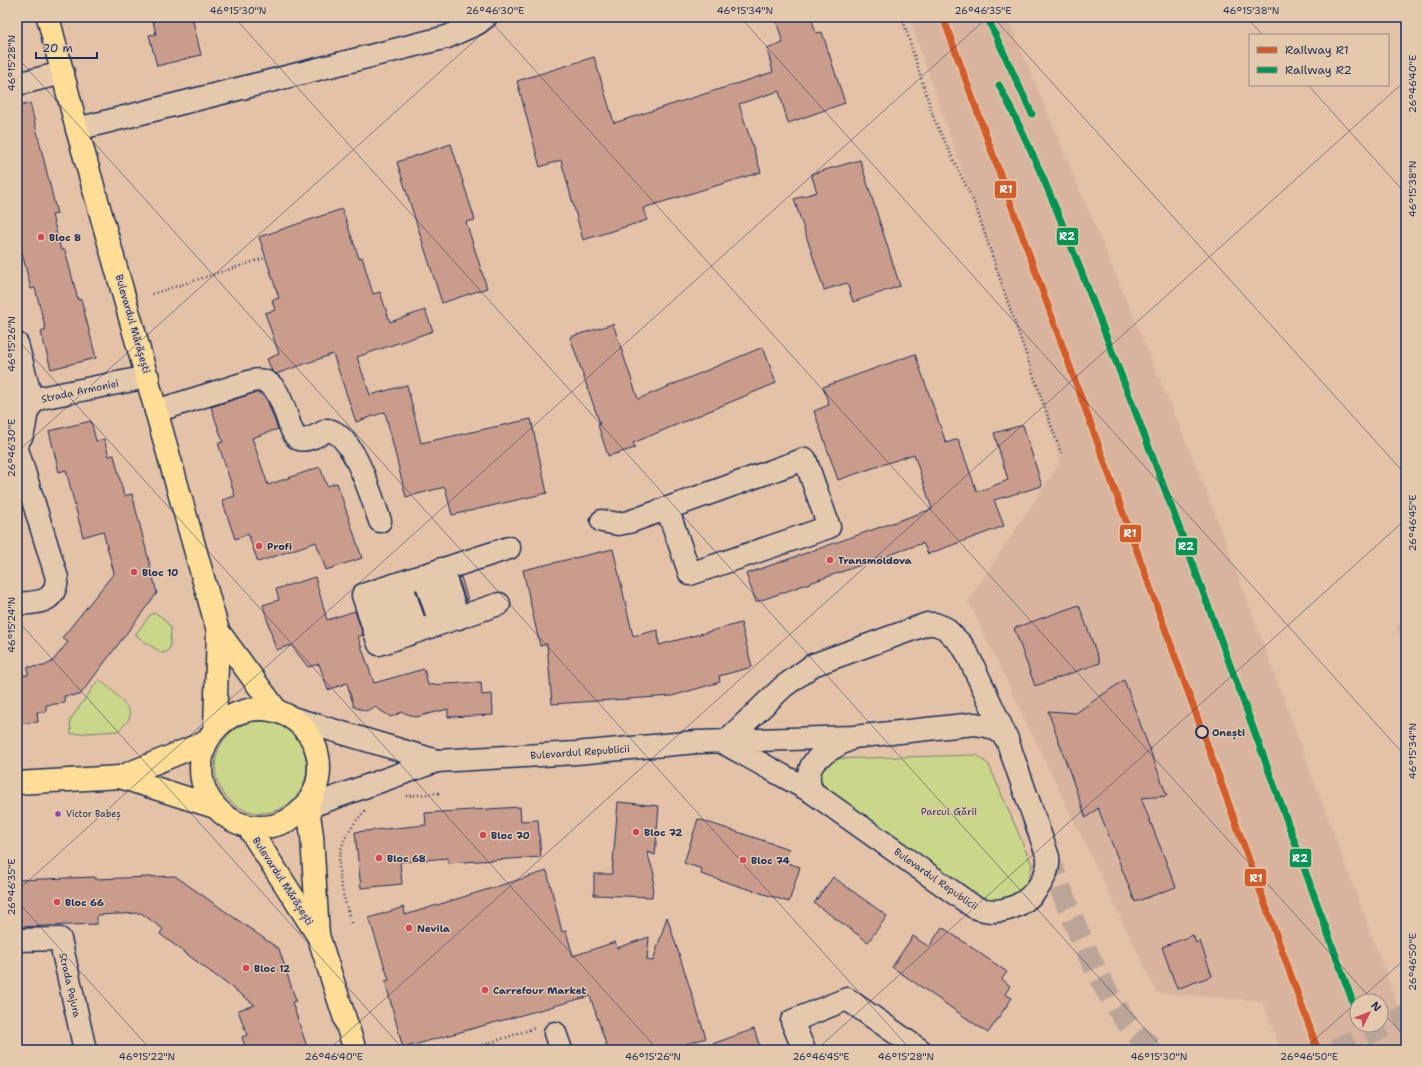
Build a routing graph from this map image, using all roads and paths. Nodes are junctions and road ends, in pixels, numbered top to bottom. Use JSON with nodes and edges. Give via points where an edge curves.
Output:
{"nodes":[{"id":1,"x":48,"y":17,"type":"edge"},
{"id":2,"x":486,"y":17,"type":"edge"},
{"id":3,"x":902,"y":17,"type":"edge"},
{"id":4,"x":62,"y":73,"type":"junction"},
{"id":5,"x":17,"y":84,"type":"edge"},
{"id":6,"x":77,"y":129,"type":"junction"},
{"id":7,"x":265,"y":258,"type":"dead end"},
{"id":8,"x":152,"y":294,"type":"dead end"},
{"id":9,"x":17,"y":344,"type":"edge"},
{"id":10,"x":148,"y":377,"type":"junction"},
{"id":11,"x":32,"y":402,"type":"junction"},
{"id":12,"x":156,"y":410,"type":"junction"},
{"id":13,"x":17,"y":442,"type":"edge"},
{"id":14,"x":17,"y":449,"type":"edge"},
{"id":15,"x":1061,"y":453,"type":"dead end"},
{"id":16,"x":667,"y":508,"type":"junction"},
{"id":17,"x":380,"y":521,"type":"dead end"},
{"id":18,"x":602,"y":521,"type":"dead end"},
{"id":19,"x":509,"y":548,"type":"dead end"},
{"id":20,"x":433,"y":572,"type":"junction"},
{"id":21,"x":391,"y":586,"type":"junction"},
{"id":22,"x":17,"y":604,"type":"edge"},
{"id":23,"x":500,"y":604,"type":"dead end"},
{"id":24,"x":449,"y":621,"type":"junction"},
{"id":25,"x":218,"y":631,"type":"junction"},
{"id":26,"x":407,"y":634,"type":"junction"},
{"id":27,"x":284,"y":714,"type":"junction"},
{"id":28,"x":211,"y":735,"type":"junction"},
{"id":29,"x":853,"y":738,"type":"junction"},
{"id":30,"x":1007,"y":740,"type":"junction"},
{"id":31,"x":724,"y":743,"type":"junction"},
{"id":32,"x":436,"y":760,"type":"junction"},
{"id":33,"x":120,"y":777,"type":"junction"},
{"id":34,"x":17,"y":783,"type":"edge"},
{"id":35,"x":812,"y":792,"type":"junction"},
{"id":36,"x":440,"y":793,"type":"dead end"},
{"id":37,"x":399,"y":796,"type":"dead end"},
{"id":38,"x":215,"y":807,"type":"junction"},
{"id":39,"x":308,"y":807,"type":"junction"},
{"id":40,"x":369,"y":807,"type":"dead end"},
{"id":41,"x":248,"y":827,"type":"junction"},
{"id":42,"x":351,"y":923,"type":"dead end"},
{"id":43,"x":318,"y":935,"type":"junction"},
{"id":44,"x":17,"y":940,"type":"edge"},
{"id":45,"x":558,"y":1042,"type":"edge"},
{"id":46,"x":85,"y":1050,"type":"edge"},
{"id":47,"x":355,"y":1050,"type":"edge"},
{"id":48,"x":468,"y":1050,"type":"edge"},
{"id":49,"x":804,"y":1050,"type":"edge"},
{"id":50,"x":920,"y":1050,"type":"edge"}],
"edges":[{"from":1,"to":4,"type":"main road","name":"Bulevardul Mărășești"},
{"from":2,"to":6,"type":"street","via":[[446,37]]},
{"from":3,"to":15,"type":"path","via":[[934,119],[976,207]]},
{"from":4,"to":5,"type":"street"},
{"from":4,"to":6,"type":"main road","name":"Bulevardul Mărășești"},
{"from":6,"to":10,"type":"main road","name":"Bulevardul Mărășești"},
{"from":7,"to":8,"type":"path"},
{"from":9,"to":11,"type":"street"},
{"from":10,"to":11,"type":"street","name":"Strada Armoniei","via":[[40,398]]},
{"from":10,"to":12,"type":"main road","name":"Bulevardul Mărășești"},
{"from":11,"to":13,"type":"street","name":"Strada Armoniei","via":[[24,417],[24,433]]},
{"from":12,"to":17,"type":"street","via":[[252,381],[263,381],[271,386],[284,403],[293,432],[299,439],[305,440],[328,430],[337,433],[345,441],[359,465]]},
{"from":12,"to":25,"type":"main road","name":"Bulevardul Mărășești"},
{"from":14,"to":22,"type":"street","via":[[57,578],[55,590],[48,598],[39,602]]},
{"from":16,"to":16,"type":"street","via":[[805,459],[829,527],[690,574]]},
{"from":16,"to":18,"type":"street","via":[[624,523]]},
{"from":19,"to":20,"type":"street"},
{"from":20,"to":21,"type":"street"},
{"from":20,"to":24,"type":"street"},
{"from":21,"to":26,"type":"street"},
{"from":21,"to":26,"type":"street","via":[[363,595],[379,644]]},
{"from":23,"to":24,"type":"street"},
{"from":24,"to":26,"type":"street"},
{"from":25,"to":27,"type":"main road","name":"Bulevardul Mărășești"},
{"from":25,"to":28,"type":"main road","name":"Bulevardul Mărășești"},
{"from":27,"to":28,"type":"main road","via":[[260,708],[243,711],[228,717]]},
{"from":27,"to":32,"type":"street","name":"Bulevardul Republicii"},
{"from":27,"to":39,"type":"main road","via":[[305,729],[315,744],[320,761],[316,790]]},
{"from":28,"to":33,"type":"main road"},
{"from":28,"to":38,"type":"main road","via":[[201,759],[201,776],[206,793]]},
{"from":29,"to":30,"type":"street","name":"Bulevardul Republicii","via":[[974,724],[992,727]]},
{"from":29,"to":31,"type":"street","name":"Bulevardul Republicii"},
{"from":29,"to":35,"type":"street","via":[[818,758],[808,778]]},
{"from":30,"to":31,"type":"street","name":"Bulevardul Republicii","via":[[967,654],[952,634],[935,624],[927,624],[813,666],[783,687]]},
{"from":30,"to":35,"type":"street","name":"Bulevardul Republicii","via":[[1049,864],[1045,876],[1033,894],[1015,907],[1003,911],[990,912],[974,907]]},
{"from":31,"to":32,"type":"street","name":"Bulevardul Republicii","via":[[697,742],[576,753]]},
{"from":31,"to":35,"type":"street","name":"Bulevardul Republicii"},
{"from":32,"to":39,"type":"street","name":"Bulevardul Republicii"},
{"from":33,"to":34,"type":"main road"},
{"from":33,"to":38,"type":"main road"},
{"from":36,"to":37,"type":"path"},
{"from":38,"to":41,"type":"main road","via":[[230,820]]},
{"from":39,"to":41,"type":"main road","via":[[284,823],[266,828]]},
{"from":39,"to":43,"type":"main road","name":"Bulevardul Mărășești"},
{"from":40,"to":42,"type":"path","via":[[351,826],[339,857],[339,878]]},
{"from":41,"to":43,"type":"main road","name":"Bulevardul Mărășești"},
{"from":43,"to":47,"type":"main road","name":"Bulevardul Mărășești"},
{"from":44,"to":46,"type":"street","name":"Strada Pajura","via":[[60,939]]},
{"from":45,"to":48,"type":"path","via":[[550,1028],[541,1027]]},
{"from":49,"to":50,"type":"street","via":[[792,1021],[847,999]]}]}
